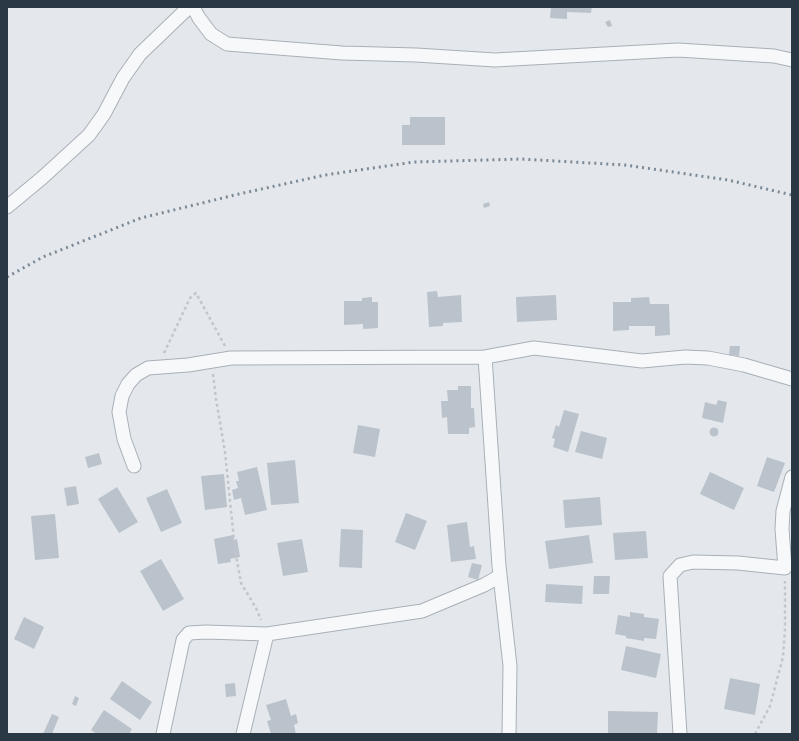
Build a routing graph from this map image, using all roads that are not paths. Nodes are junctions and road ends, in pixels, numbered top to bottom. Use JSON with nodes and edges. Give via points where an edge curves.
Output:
{"nodes":[{"id":1,"x":188,"y":7,"type":"edge"},
{"id":2,"x":193,"y":7,"type":"edge"},
{"id":3,"x":792,"y":60,"type":"edge"},
{"id":4,"x":7,"y":208,"type":"edge"},
{"id":5,"x":485,"y":356,"type":"junction"},
{"id":6,"x":792,"y":379,"type":"edge"},
{"id":7,"x":134,"y":466,"type":"dead end"},
{"id":8,"x":792,"y":477,"type":"edge"},
{"id":9,"x":788,"y":512,"type":"edge"},
{"id":10,"x":500,"y":576,"type":"junction"},
{"id":11,"x":267,"y":634,"type":"junction"},
{"id":12,"x":164,"y":734,"type":"edge"},
{"id":13,"x":243,"y":734,"type":"edge"},
{"id":14,"x":509,"y":734,"type":"edge"},
{"id":15,"x":680,"y":734,"type":"edge"}],
"edges":[{"from":1,"to":4,"type":"street","via":[[140,54],[89,135]]},
{"from":2,"to":3,"type":"street","via":[[211,34],[227,44],[342,54],[495,60],[678,50],[774,56]]},
{"from":5,"to":6,"type":"street","via":[[534,348],[642,361],[685,357],[708,358]]},
{"from":5,"to":7,"type":"street","via":[[231,358],[148,368],[136,375],[128,384],[122,396],[119,412],[124,439]]},
{"from":5,"to":10,"type":"street"},
{"from":8,"to":9,"type":"street"},
{"from":9,"to":15,"type":"street","via":[[782,529],[785,568],[693,562],[680,565],[670,576]]},
{"from":10,"to":11,"type":"street","via":[[422,611]]},
{"from":10,"to":14,"type":"street","via":[[510,666]]},
{"from":11,"to":12,"type":"street","via":[[189,634],[183,640]]},
{"from":11,"to":13,"type":"street"}]}
